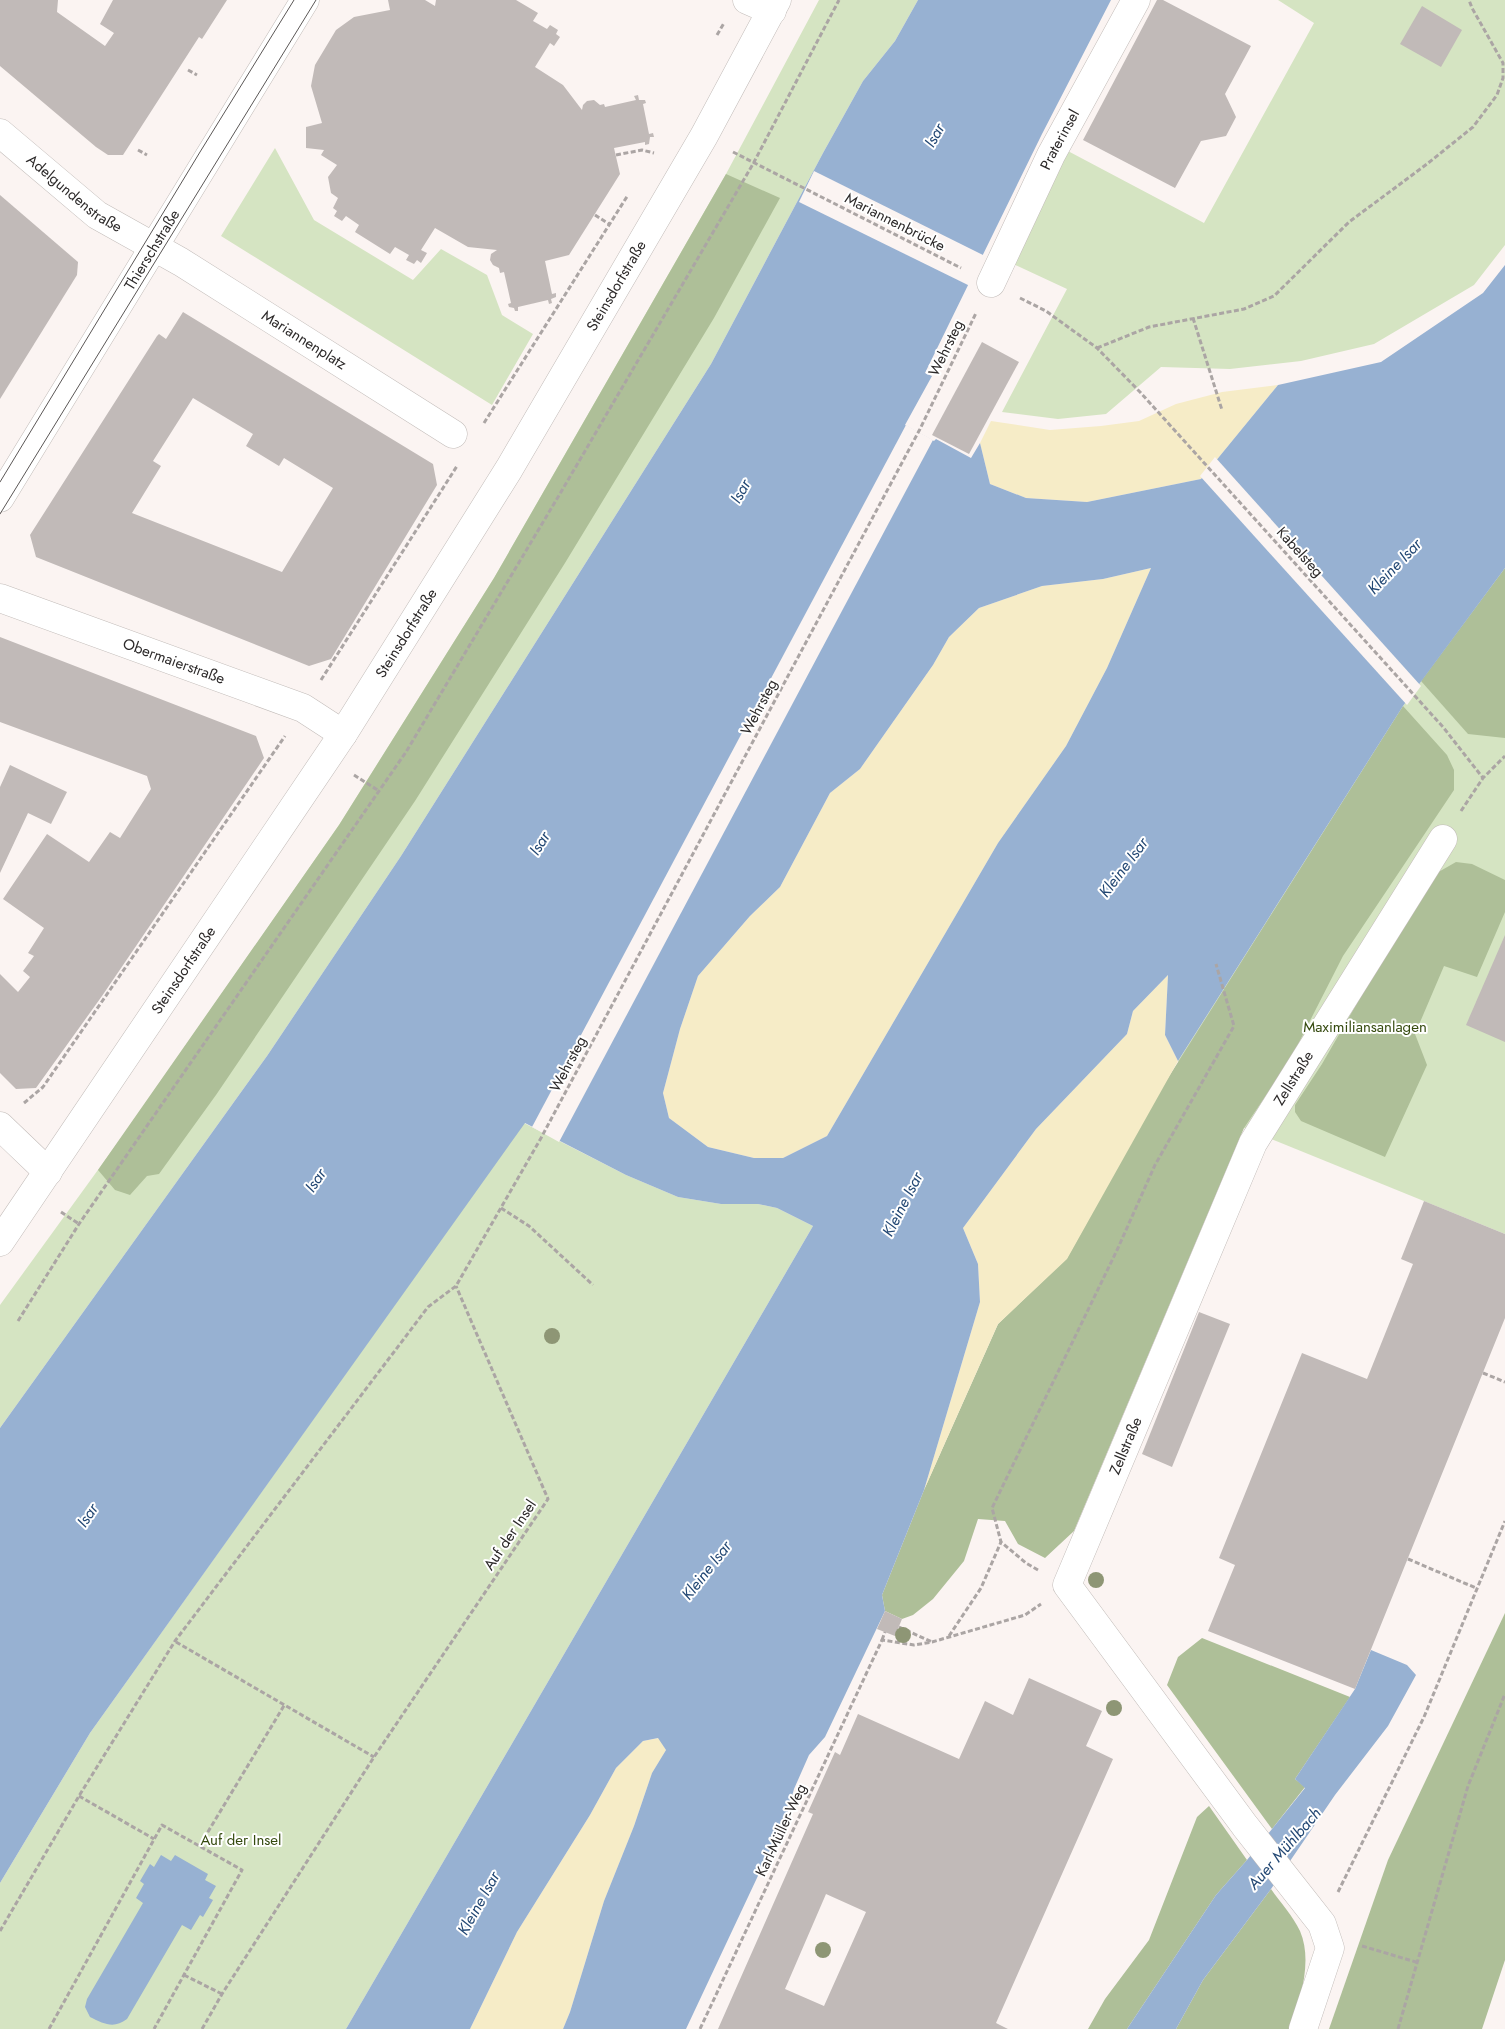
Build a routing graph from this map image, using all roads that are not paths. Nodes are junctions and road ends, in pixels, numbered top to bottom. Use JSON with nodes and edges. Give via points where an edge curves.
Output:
{"nodes":[{"id":1,"x":305,"y":0,"type":"edge"},
{"id":2,"x":746,"y":0,"type":"edge"},
{"id":3,"x":1136,"y":0,"type":"edge"},
{"id":4,"x":775,"y":6,"type":"edge"},
{"id":5,"x":0,"y":133,"type":"edge"},
{"id":6,"x":154,"y":247,"type":"junction"},
{"id":7,"x":986,"y":280,"type":"road end"},
{"id":8,"x":453,"y":434,"type":"dead end"},
{"id":9,"x":0,"y":498,"type":"edge"},
{"id":10,"x":0,"y":598,"type":"edge"},
{"id":11,"x":342,"y":734,"type":"junction"},
{"id":12,"x":1443,"y":839,"type":"road end"},
{"id":13,"x":9,"y":1117,"type":"edge"},
{"id":14,"x":48,"y":1172,"type":"junction"},
{"id":15,"x":0,"y":1242,"type":"edge"},
{"id":16,"x":1303,"y":2029,"type":"edge"}],
"edges":[{"from":1,"to":6,"type":"street","name":"Thierschstraße"},
{"from":2,"to":4,"type":"street"},
{"from":3,"to":7,"type":"street","name":"Praterinsel"},
{"from":4,"to":11,"type":"street","name":"Steinsdorfstraße","via":[[704,136],[509,469]]},
{"from":5,"to":6,"type":"street","name":"Adelgundenstraße","via":[[97,216]]},
{"from":6,"to":8,"type":"street","name":"Mariannenplatz"},
{"from":6,"to":9,"type":"street","name":"Thierschstraße"},
{"from":10,"to":11,"type":"street","name":"Obermaierstraße","via":[[303,708]]},
{"from":11,"to":14,"type":"street","name":"Steinsdorfstraße"},
{"from":12,"to":16,"type":"street","name":"Zellstraße","via":[[1253,1143],[1066,1585],[1322,1924],[1330,1948]]},
{"from":13,"to":14,"type":"street"},
{"from":14,"to":15,"type":"street","name":"Steinsdorfstraße"}]}
